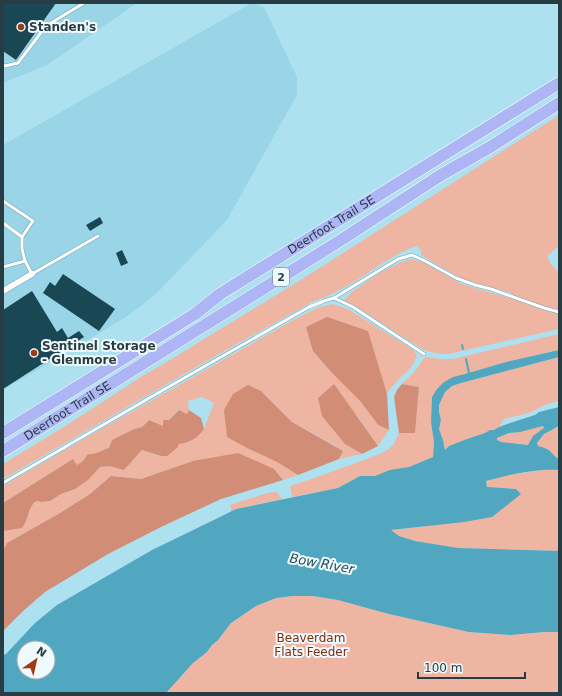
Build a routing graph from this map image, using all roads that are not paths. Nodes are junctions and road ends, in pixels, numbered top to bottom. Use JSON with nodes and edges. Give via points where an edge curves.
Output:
{"nodes":[{"id":1,"x":84,"y":3,"type":"edge"},
{"id":2,"x":3,"y":65,"type":"edge"},
{"id":3,"x":559,"y":83,"type":"edge"},
{"id":4,"x":559,"y":103,"type":"edge"},
{"id":5,"x":3,"y":201,"type":"edge"},
{"id":6,"x":3,"y":223,"type":"edge"},
{"id":7,"x":22,"y":236,"type":"junction"},
{"id":8,"x":98,"y":236,"type":"dead end"},
{"id":9,"x":25,"y":261,"type":"junction"},
{"id":10,"x":3,"y":267,"type":"edge"},
{"id":11,"x":32,"y":274,"type":"junction"},
{"id":12,"x":3,"y":291,"type":"edge"},
{"id":13,"x":220,"y":294,"type":"junction"},
{"id":14,"x":334,"y":298,"type":"junction"},
{"id":15,"x":559,"y":312,"type":"edge"},
{"id":16,"x":424,"y":354,"type":"dead end"},
{"id":17,"x":3,"y":424,"type":"edge"},
{"id":18,"x":3,"y":433,"type":"edge"},
{"id":19,"x":3,"y":451,"type":"edge"},
{"id":20,"x":3,"y":483,"type":"edge"}],
"edges":[{"from":1,"to":2,"type":"lane","via":[[46,26],[18,63]]},
{"from":3,"to":13,"type":"highway","name":"Deerfoot Trail SE","number":"2"},
{"from":4,"to":19,"type":"highway","name":"Deerfoot Trail SE","number":"2"},
{"from":5,"to":7,"type":"lane","via":[[33,221]]},
{"from":6,"to":7,"type":"lane"},
{"from":7,"to":9,"type":"lane"},
{"from":8,"to":11,"type":"lane"},
{"from":9,"to":10,"type":"lane"},
{"from":9,"to":11,"type":"lane"},
{"from":11,"to":12,"type":"street"},
{"from":13,"to":17,"type":"highway"},
{"from":13,"to":18,"type":"highway","name":"Deerfoot Trail SE","number":"2","via":[[195,314]]},
{"from":14,"to":15,"type":"lane","via":[[398,259],[412,255],[475,286]]},
{"from":14,"to":16,"type":"lane","via":[[353,307]]},
{"from":14,"to":20,"type":"lane","via":[[309,307]]}]}
